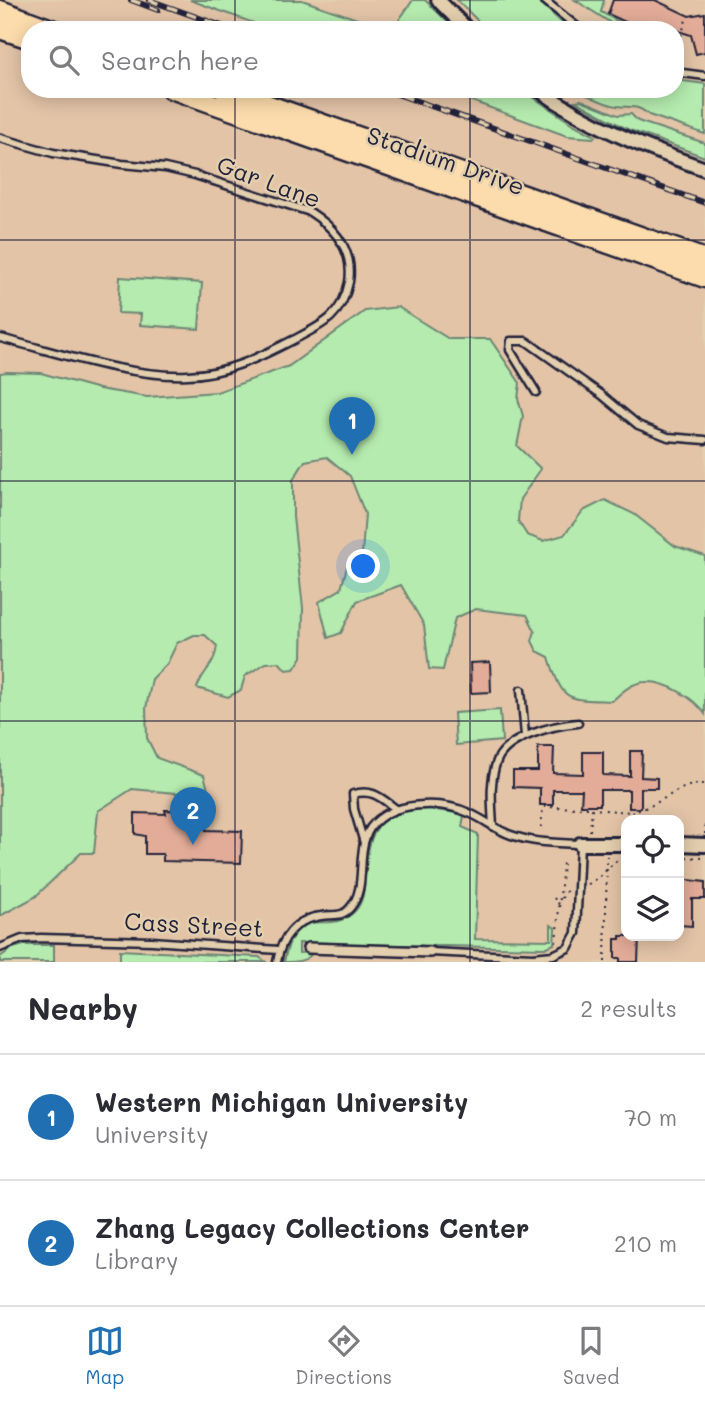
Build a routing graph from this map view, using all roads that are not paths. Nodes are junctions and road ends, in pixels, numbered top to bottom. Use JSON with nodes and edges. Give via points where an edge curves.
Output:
{"nodes":[{"id":1,"x":439,"y":0,"type":"edge"},
{"id":2,"x":544,"y":0,"type":"edge"},
{"id":3,"x":0,"y":10,"type":"edge"},
{"id":4,"x":30,"y":21,"type":"edge"},
{"id":5,"x":459,"y":21,"type":"edge"},
{"id":6,"x":570,"y":21,"type":"edge"},
{"id":7,"x":0,"y":29,"type":"edge"},
{"id":8,"x":21,"y":37,"type":"edge"},
{"id":9,"x":684,"y":73,"type":"edge"},
{"id":10,"x":705,"y":76,"type":"edge"},
{"id":11,"x":196,"y":98,"type":"edge"},
{"id":12,"x":249,"y":98,"type":"edge"},
{"id":13,"x":552,"y":98,"type":"edge"},
{"id":14,"x":0,"y":138,"type":"edge"},
{"id":15,"x":705,"y":169,"type":"edge"},
{"id":16,"x":705,"y":259,"type":"edge"},
{"id":17,"x":705,"y":278,"type":"edge"},
{"id":18,"x":0,"y":338,"type":"edge"},
{"id":19,"x":536,"y":393,"type":"dead end"},
{"id":20,"x":705,"y":440,"type":"edge"},
{"id":21,"x":521,"y":690,"type":"dead end"},
{"id":22,"x":578,"y":723,"type":"dead end"},
{"id":23,"x":525,"y":736,"type":"junction"},
{"id":24,"x":396,"y":809,"type":"junction"},
{"id":25,"x":493,"y":827,"type":"junction"},
{"id":26,"x":365,"y":844,"type":"junction"},
{"id":27,"x":585,"y":844,"type":"junction"},
{"id":28,"x":621,"y":844,"type":"edge"},
{"id":29,"x":684,"y":844,"type":"edge"},
{"id":30,"x":705,"y":845,"type":"edge"},
{"id":31,"x":0,"y":948,"type":"edge"},
{"id":32,"x":308,"y":948,"type":"dead end"},
{"id":33,"x":279,"y":950,"type":"junction"},
{"id":34,"x":430,"y":952,"type":"joint"},
{"id":35,"x":277,"y":962,"type":"edge"}],
"edges":[{"from":1,"to":5,"type":"street"},
{"from":2,"to":6,"type":"lane"},
{"from":3,"to":4,"type":"main road"},
{"from":7,"to":8,"type":"main road"},
{"from":9,"to":10,"type":"lane"},
{"from":11,"to":17,"type":"main road","name":"Stadium Drive"},
{"from":12,"to":16,"type":"main road","name":"Stadium Drive"},
{"from":13,"to":15,"type":"street","via":[[615,134]]},
{"from":14,"to":18,"type":"lane","name":"Gar Lane","via":[[53,153],[195,175],[310,212],[339,237],[349,275],[344,299],[329,322],[248,362],[206,373],[132,370]]},
{"from":19,"to":20,"type":"lane","via":[[510,350],[510,341],[526,341],[638,425],[668,437]]},
{"from":21,"to":23,"type":"lane"},
{"from":22,"to":23,"type":"lane"},
{"from":23,"to":25,"type":"lane","via":[[497,759],[491,783]]},
{"from":24,"to":25,"type":"lane","via":[[456,807]]},
{"from":24,"to":26,"type":"lane","name":"Cass Street","via":[[377,820]]},
{"from":24,"to":26,"type":"lane","via":[[366,791],[353,794]]},
{"from":25,"to":27,"type":"lane","via":[[544,843]]},
{"from":26,"to":33,"type":"lane","name":"Cass Street","via":[[352,907],[343,915],[305,920],[286,936]]},
{"from":27,"to":28,"type":"street"},
{"from":27,"to":34,"type":"lane","via":[[576,933],[568,948],[533,957]]},
{"from":29,"to":30,"type":"street"},
{"from":31,"to":33,"type":"lane","name":"Cass Street","via":[[22,939],[41,938]]},
{"from":32,"to":34,"type":"street"},
{"from":33,"to":35,"type":"lane"}]}
